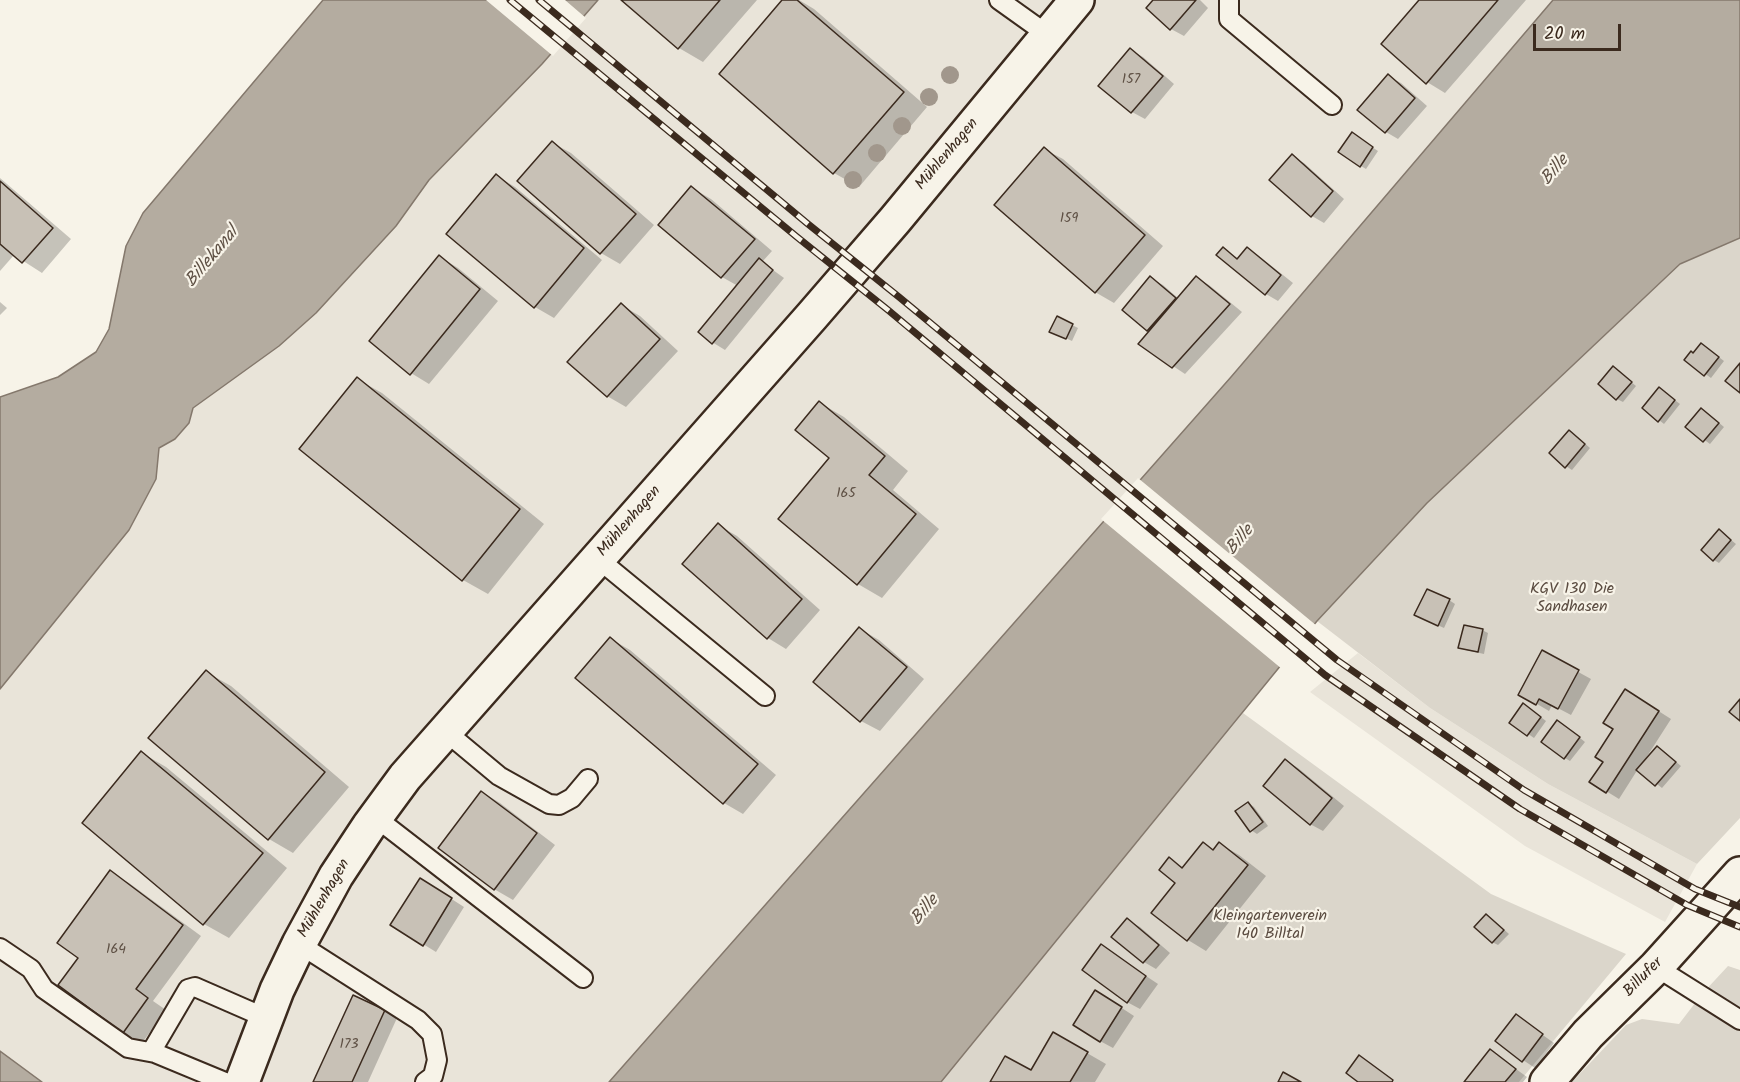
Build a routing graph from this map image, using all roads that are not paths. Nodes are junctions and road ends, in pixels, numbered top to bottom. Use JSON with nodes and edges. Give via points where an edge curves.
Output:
{"nodes":[{"id":1,"x":999,"y":0,"type":"edge"},
{"id":2,"x":1077,"y":0,"type":"edge"},
{"id":3,"x":1229,"y":0,"type":"edge"},
{"id":4,"x":1048,"y":35,"type":"junction"},
{"id":5,"x":1332,"y":105,"type":"dead end"},
{"id":6,"x":597,"y":558,"type":"junction"},
{"id":7,"x":765,"y":696,"type":"dead end"},
{"id":8,"x":445,"y":731,"type":"junction"},
{"id":9,"x":588,"y":779,"type":"dead end"},
{"id":10,"x":375,"y":817,"type":"junction"},
{"id":11,"x":1740,"y":874,"type":"edge"},
{"id":12,"x":299,"y":944,"type":"junction"},
{"id":13,"x":0,"y":948,"type":"edge"},
{"id":14,"x":1656,"y":967,"type":"junction"},
{"id":15,"x":583,"y":978,"type":"dead end"},
{"id":16,"x":266,"y":1018,"type":"junction"},
{"id":17,"x":1740,"y":1020,"type":"edge"},
{"id":18,"x":155,"y":1053,"type":"junction"},
{"id":19,"x":225,"y":1082,"type":"edge"},
{"id":20,"x":242,"y":1082,"type":"edge"},
{"id":21,"x":426,"y":1082,"type":"edge"},
{"id":22,"x":1547,"y":1082,"type":"edge"}],
"edges":[{"from":1,"to":4,"type":"lane"},
{"from":2,"to":4,"type":"street","name":"Mühlenhagen"},
{"from":3,"to":5,"type":"lane","via":[[1229,19]]},
{"from":4,"to":6,"type":"street","name":"Mühlenhagen","via":[[887,228]]},
{"from":6,"to":7,"type":"lane"},
{"from":6,"to":8,"type":"street","name":"Mühlenhagen"},
{"from":8,"to":9,"type":"lane","via":[[499,776],[549,804],[559,805],[572,798]]},
{"from":8,"to":10,"type":"street","name":"Mühlenhagen"},
{"from":10,"to":12,"type":"street","name":"Mühlenhagen","via":[[336,876]]},
{"from":10,"to":15,"type":"lane"},
{"from":11,"to":14,"type":"street","name":"Billufer"},
{"from":12,"to":16,"type":"street","name":"Mühlenhagen"},
{"from":12,"to":21,"type":"lane","via":[[418,1020],[432,1034],[437,1060],[433,1076]]},
{"from":13,"to":18,"type":"lane","via":[[31,969],[44,989],[128,1048]]},
{"from":14,"to":17,"type":"lane"},
{"from":14,"to":22,"type":"street","name":"Billufer","via":[[1588,1034]]},
{"from":16,"to":18,"type":"lane","via":[[195,987],[188,989],[154,1047]]},
{"from":16,"to":20,"type":"street","name":"Mühlenhagen"},
{"from":18,"to":19,"type":"lane"}]}
